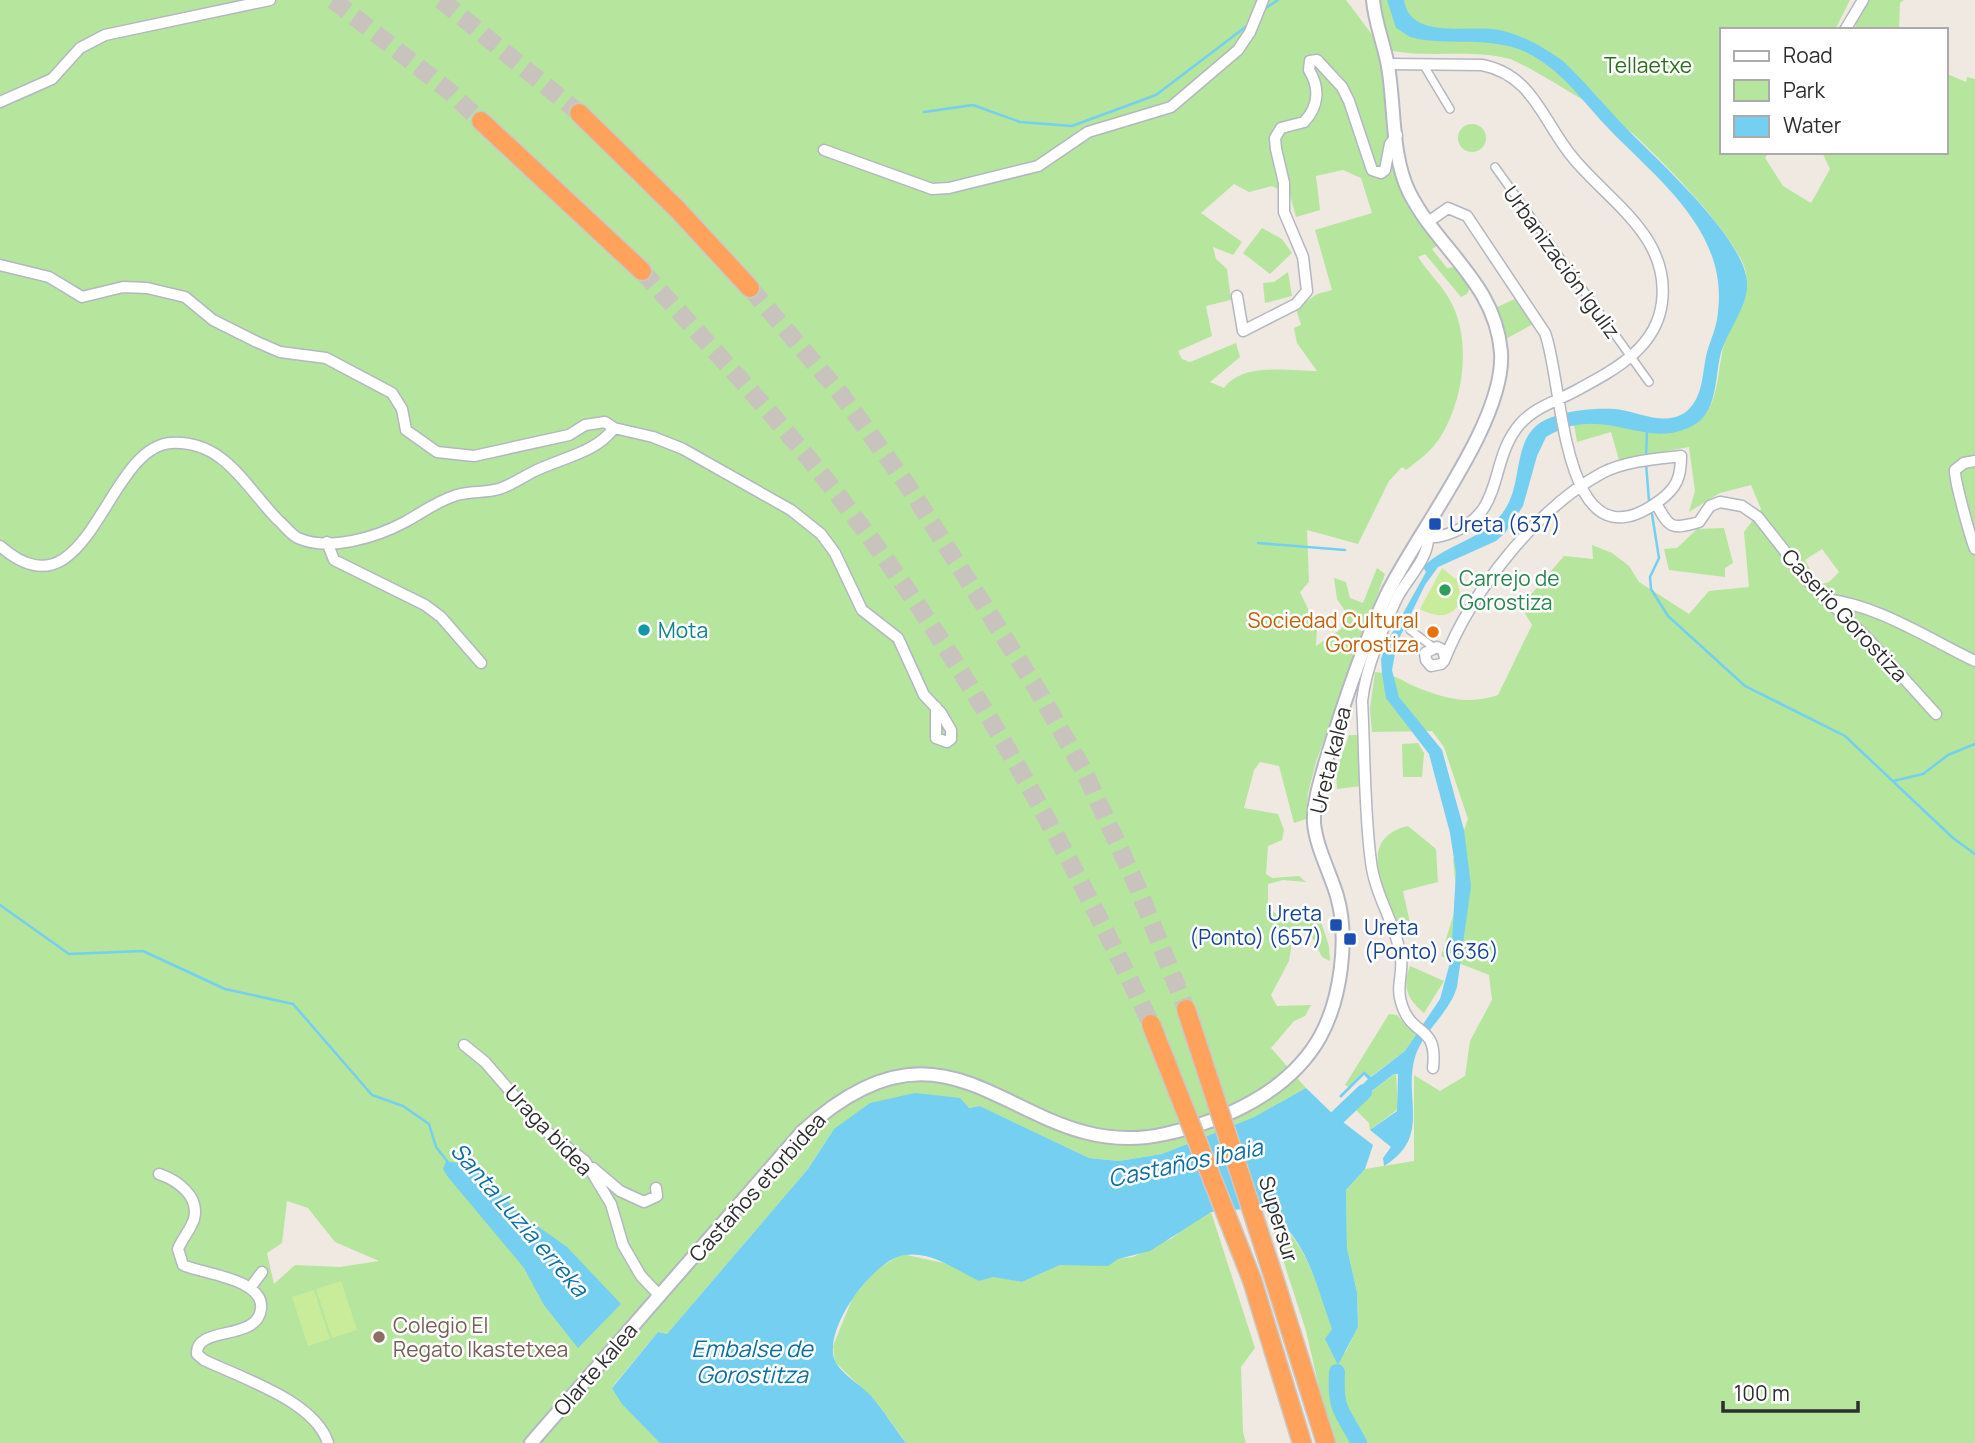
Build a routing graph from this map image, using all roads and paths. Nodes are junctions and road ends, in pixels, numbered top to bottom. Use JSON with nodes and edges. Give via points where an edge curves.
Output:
{"nodes":[{"id":1,"x":270,"y":0,"type":"edge"},
{"id":2,"x":1263,"y":0,"type":"edge"},
{"id":3,"x":1373,"y":0,"type":"edge"},
{"id":4,"x":1863,"y":0,"type":"edge"},
{"id":5,"x":1846,"y":28,"type":"edge"},
{"id":6,"x":1388,"y":64,"type":"junction"},
{"id":7,"x":1423,"y":64,"type":"junction"},
{"id":8,"x":0,"y":102,"type":"edge"},
{"id":9,"x":1450,"y":108,"type":"dead end"},
{"id":10,"x":579,"y":113,"type":"tunnel mouth"},
{"id":11,"x":481,"y":121,"type":"tunnel mouth"},
{"id":12,"x":1397,"y":135,"type":"junction"},
{"id":13,"x":824,"y":150,"type":"dead end"},
{"id":14,"x":1495,"y":167,"type":"dead end"},
{"id":15,"x":1428,"y":222,"type":"junction"},
{"id":16,"x":0,"y":264,"type":"edge"},
{"id":17,"x":642,"y":271,"type":"tunnel mouth"},
{"id":18,"x":750,"y":288,"type":"tunnel mouth"},
{"id":19,"x":1237,"y":296,"type":"dead end"},
{"id":20,"x":1630,"y":357,"type":"junction"},
{"id":21,"x":1649,"y":382,"type":"dead end"},
{"id":22,"x":1559,"y":397,"type":"junction"},
{"id":23,"x":614,"y":428,"type":"junction"},
{"id":24,"x":1975,"y":461,"type":"edge"},
{"id":25,"x":1580,"y":487,"type":"junction"},
{"id":26,"x":1656,"y":503,"type":"junction"},
{"id":27,"x":1425,"y":537,"type":"junction"},
{"id":28,"x":327,"y":542,"type":"junction"},
{"id":29,"x":0,"y":547,"type":"edge"},
{"id":30,"x":1975,"y":549,"type":"edge"},
{"id":31,"x":1824,"y":599,"type":"junction"},
{"id":32,"x":1410,"y":630,"type":"dead end"},
{"id":33,"x":1433,"y":647,"type":"junction"},
{"id":34,"x":1445,"y":658,"type":"junction"},
{"id":35,"x":1975,"y":661,"type":"edge"},
{"id":36,"x":481,"y":663,"type":"dead end"},
{"id":37,"x":936,"y":707,"type":"dead end"},
{"id":38,"x":1936,"y":714,"type":"dead end"},
{"id":39,"x":1186,"y":1009,"type":"tunnel mouth"},
{"id":40,"x":1151,"y":1024,"type":"tunnel mouth"},
{"id":41,"x":464,"y":1045,"type":"dead end"},
{"id":42,"x":1433,"y":1069,"type":"dead end"},
{"id":43,"x":1294,"y":1071,"type":"joint"},
{"id":44,"x":585,"y":1161,"type":"junction"},
{"id":45,"x":159,"y":1174,"type":"dead end"},
{"id":46,"x":656,"y":1188,"type":"dead end"},
{"id":47,"x":262,"y":1272,"type":"dead end"},
{"id":48,"x":250,"y":1288,"type":"junction"},
{"id":49,"x":660,"y":1296,"type":"junction"},
{"id":50,"x":328,"y":1443,"type":"edge"},
{"id":51,"x":531,"y":1443,"type":"edge"},
{"id":52,"x":1302,"y":1443,"type":"edge"},
{"id":53,"x":1326,"y":1443,"type":"edge"}],
"edges":[{"from":1,"to":8,"type":"street","via":[[105,35],[80,48],[52,79]]},
{"from":2,"to":13,"type":"street","via":[[1238,50],[1186,96],[1171,107],[1088,132],[1038,166],[932,189]]},
{"from":3,"to":6,"type":"street"},
{"from":4,"to":5,"type":"street"},
{"from":6,"to":7,"type":"street","name":"Urbanización Iguliz"},
{"from":6,"to":12,"type":"street"},
{"from":7,"to":9,"type":"street"},
{"from":7,"to":20,"type":"street","name":"Urbanización Iguliz","via":[[1482,65],[1518,79],[1572,156],[1653,243],[1661,265],[1662,302],[1654,331]]},
{"from":10,"to":18,"type":"highway"},
{"from":11,"to":17,"type":"highway"},
{"from":12,"to":15,"type":"street","via":[[1406,186]]},
{"from":12,"to":19,"type":"street","via":[[1390,144],[1385,170],[1372,170],[1342,88],[1317,60],[1310,61],[1316,104],[1304,122],[1281,128],[1275,138],[1284,183],[1284,212],[1303,257],[1307,291],[1296,304],[1244,331]]},
{"from":14,"to":20,"type":"street","name":"Urbanización Iguliz"},
{"from":15,"to":22,"type":"street","via":[[1448,208],[1472,222],[1545,333]]},
{"from":15,"to":27,"type":"street","name":"Ureta kalea","via":[[1476,281],[1490,306],[1501,368],[1493,401]]},
{"from":16,"to":23,"type":"street","via":[[49,277],[82,297],[123,287],[185,298],[213,320],[280,352],[326,358],[392,393],[402,409],[406,430],[437,452],[474,456],[569,435],[585,425],[606,422]]},
{"from":20,"to":21,"type":"street","name":"Urbanización Iguliz"},
{"from":20,"to":22,"type":"street","name":"Urbanización Iguliz"},
{"from":22,"to":25,"type":"street"},
{"from":22,"to":27,"type":"street","via":[[1517,427],[1504,451],[1494,492],[1477,516],[1452,532]]},
{"from":23,"to":28,"type":"street","via":[[588,449],[501,489],[457,495],[385,530],[350,541]]},
{"from":23,"to":37,"type":"street","via":[[683,449],[792,510],[821,534],[862,610],[898,638],[924,695]]},
{"from":24,"to":30,"type":"street","via":[[1955,470],[1954,479]]},
{"from":25,"to":26,"type":"street","via":[[1599,511],[1618,516],[1629,516]]},
{"from":25,"to":26,"type":"street","via":[[1604,472],[1681,456],[1679,481]]},
{"from":25,"to":34,"type":"street","via":[[1536,525],[1477,600]]},
{"from":26,"to":31,"type":"street","name":"Caserio Gorostiza","via":[[1674,527],[1699,522],[1710,506],[1720,502],[1742,506],[1758,517]]},
{"from":27,"to":42,"type":"street","name":"Ureta kalea","via":[[1428,548],[1399,596],[1370,665],[1362,701],[1371,863],[1401,958],[1400,1001],[1410,1024],[1430,1036],[1435,1051]]},
{"from":27,"to":43,"type":"street","name":"Ureta kalea","via":[[1387,595],[1342,708],[1323,771],[1314,824],[1337,897],[1341,946],[1332,1009],[1319,1039]]},
{"from":28,"to":29,"type":"street","via":[[297,538],[225,459],[173,443],[143,453],[92,531],[67,556],[50,565],[30,565]]},
{"from":28,"to":36,"type":"street","via":[[334,560],[441,617]]},
{"from":31,"to":35,"type":"street","via":[[1862,606]]},
{"from":31,"to":38,"type":"street","name":"Caserio Gorostiza","via":[[1870,641]]},
{"from":32,"to":33,"type":"street"},
{"from":33,"to":34,"type":"street","via":[[1443,650]]},
{"from":33,"to":34,"type":"street","via":[[1425,653],[1427,663],[1438,666]]},
{"from":39,"to":53,"type":"highway","name":"Supersur","bridge":true},
{"from":40,"to":52,"type":"highway","bridge":true,"via":[[1252,1280]]},
{"from":41,"to":44,"type":"street","name":"Uraga bidea","via":[[485,1062],[542,1128]]},
{"from":43,"to":49,"type":"street","name":"Castaños etorbidea","via":[[1256,1099],[1225,1114],[1135,1138],[1088,1133],[959,1079],[914,1074],[877,1081],[830,1106],[802,1132]]},
{"from":44,"to":46,"type":"street","via":[[634,1199],[649,1202],[657,1196]]},
{"from":44,"to":49,"type":"street","name":"Uraga bidea","via":[[611,1204],[623,1245],[641,1276]]},
{"from":45,"to":48,"type":"street","via":[[182,1184],[192,1202],[195,1218],[178,1249],[183,1265]]},
{"from":47,"to":48,"type":"street"},
{"from":48,"to":50,"type":"street","via":[[262,1306],[259,1317],[246,1328],[201,1340],[197,1354],[289,1401],[316,1420]]},
{"from":49,"to":51,"type":"street","name":"Olarte kalea"}]}
